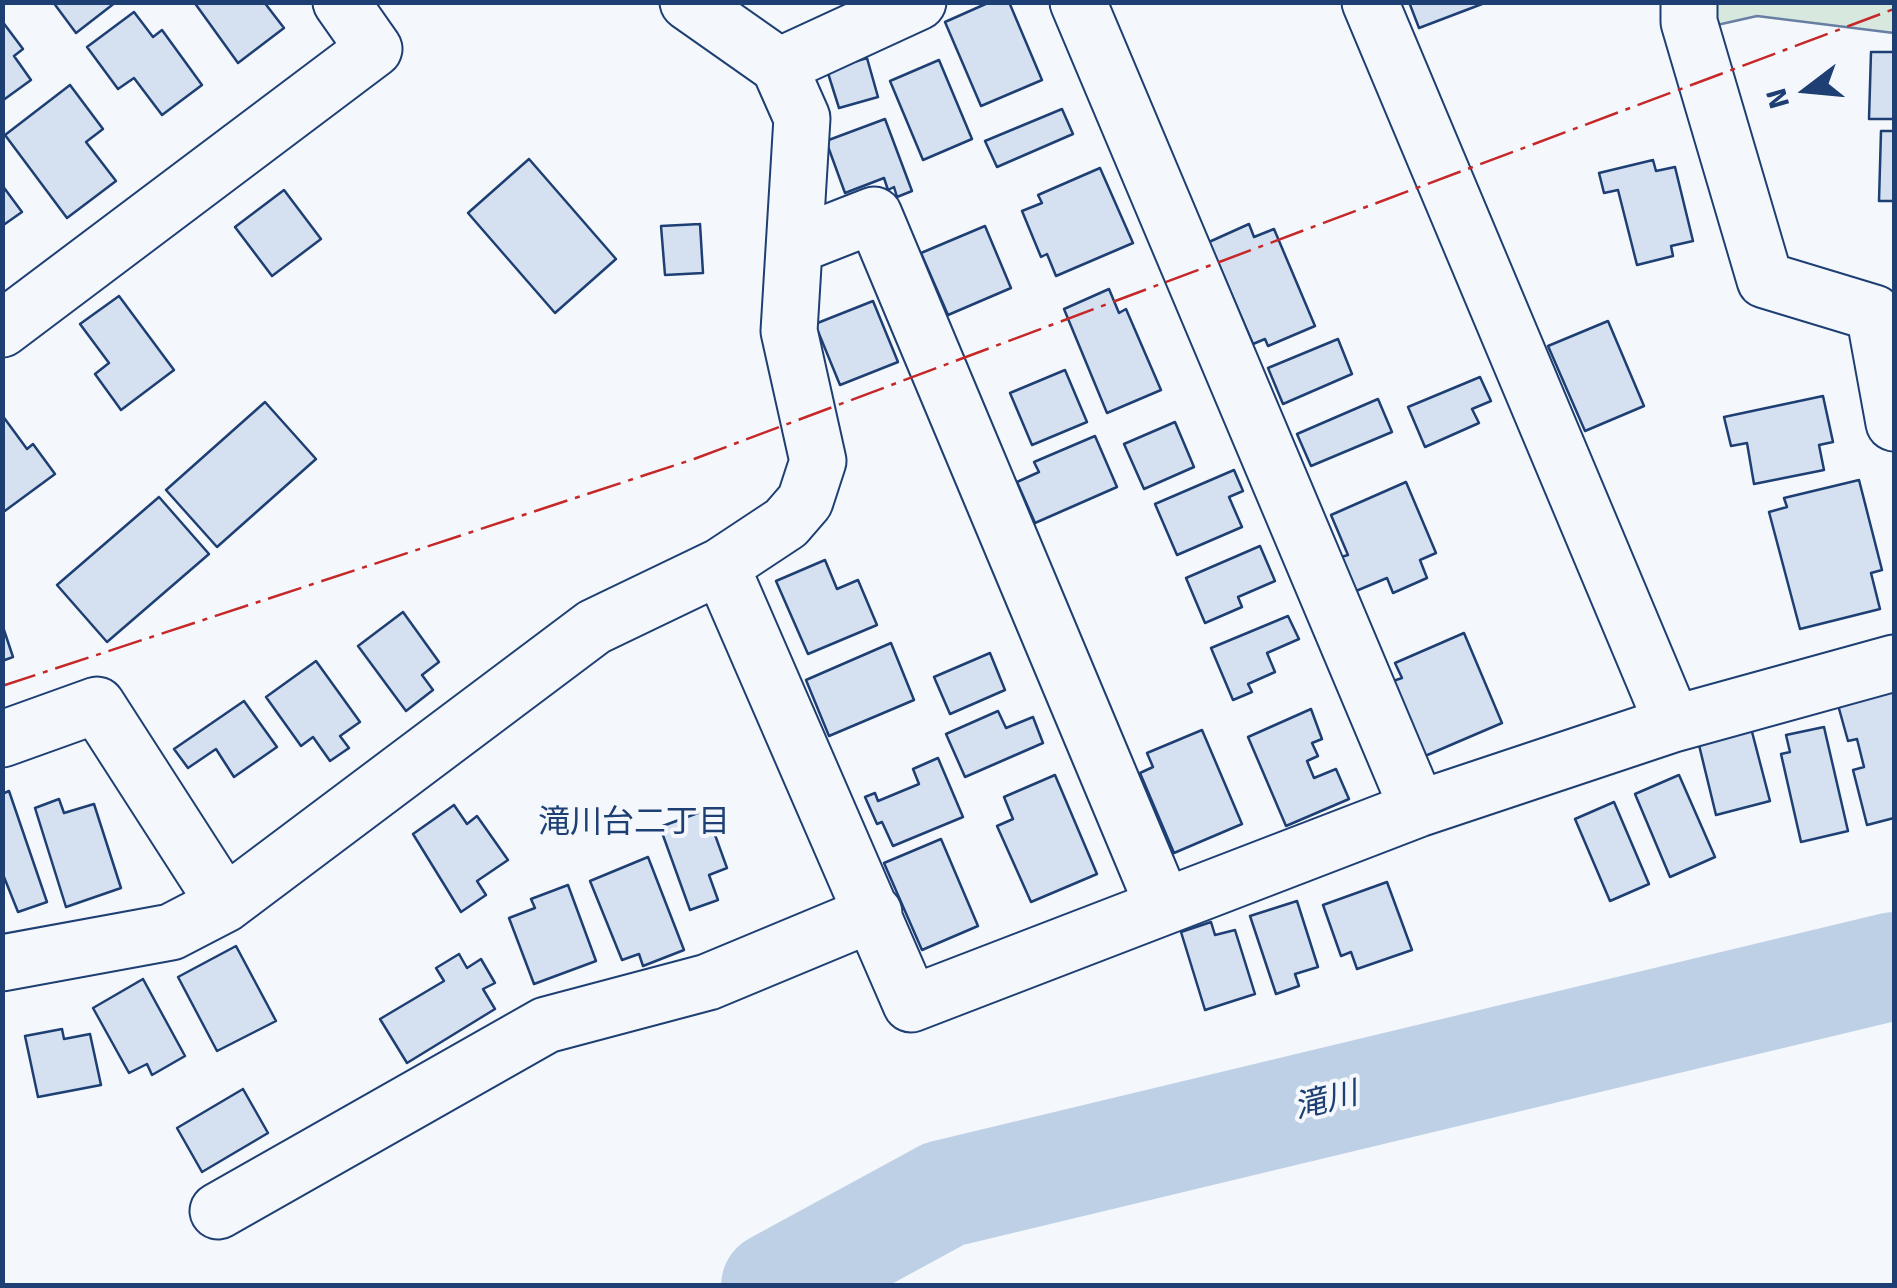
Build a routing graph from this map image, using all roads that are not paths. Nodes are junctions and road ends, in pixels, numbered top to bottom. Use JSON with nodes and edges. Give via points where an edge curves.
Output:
{"nodes":[{"id":1,"x":341,"y":2,"type":"edge"},
{"id":2,"x":688,"y":2,"type":"edge"},
{"id":3,"x":918,"y":2,"type":"edge"},
{"id":4,"x":1078,"y":2,"type":"edge"},
{"id":5,"x":1370,"y":2,"type":"edge"},
{"id":6,"x":1689,"y":2,"type":"edge"},
{"id":7,"x":778,"y":66,"type":"junction"},
{"id":8,"x":795,"y":246,"type":"junction"},
{"id":9,"x":2,"y":329,"type":"edge"},
{"id":10,"x":1894,"y":422,"type":"edge"},
{"id":11,"x":721,"y":566,"type":"junction"},
{"id":12,"x":1894,"y":663,"type":"edge"},
{"id":13,"x":1673,"y":724,"type":"junction"},
{"id":14,"x":2,"y":738,"type":"edge"},
{"id":15,"x":1418,"y":810,"type":"junction"},
{"id":16,"x":225,"y":904,"type":"junction"},
{"id":17,"x":1163,"y":905,"type":"junction"},
{"id":18,"x":874,"y":913,"type":"junction"},
{"id":19,"x":2,"y":963,"type":"edge"},
{"id":20,"x":218,"y":1211,"type":"dead end"}],
"edges":[{"from":1,"to":9,"type":"street","via":[[374,50]]},
{"from":2,"to":7,"type":"street"},
{"from":3,"to":7,"type":"street"},
{"from":4,"to":15,"type":"street"},
{"from":5,"to":13,"type":"street"},
{"from":6,"to":10,"type":"street","via":[[1689,22],[1765,280],[1874,314]]},
{"from":7,"to":8,"type":"street","via":[[802,118]]},
{"from":8,"to":11,"type":"street","via":[[789,331],[818,461],[806,501],[786,523]]},
{"from":8,"to":17,"type":"street","via":[[874,215]]},
{"from":11,"to":16,"type":"street","via":[[594,627]]},
{"from":11,"to":18,"type":"street"},
{"from":12,"to":13,"type":"street"},
{"from":13,"to":15,"type":"street"},
{"from":14,"to":16,"type":"street","via":[[97,705]]},
{"from":15,"to":17,"type":"street"},
{"from":16,"to":19,"type":"street","via":[[171,932]]},
{"from":17,"to":18,"type":"street","via":[[911,1004]]},
{"from":18,"to":20,"type":"street","via":[[708,982],[546,1025]]}]}
